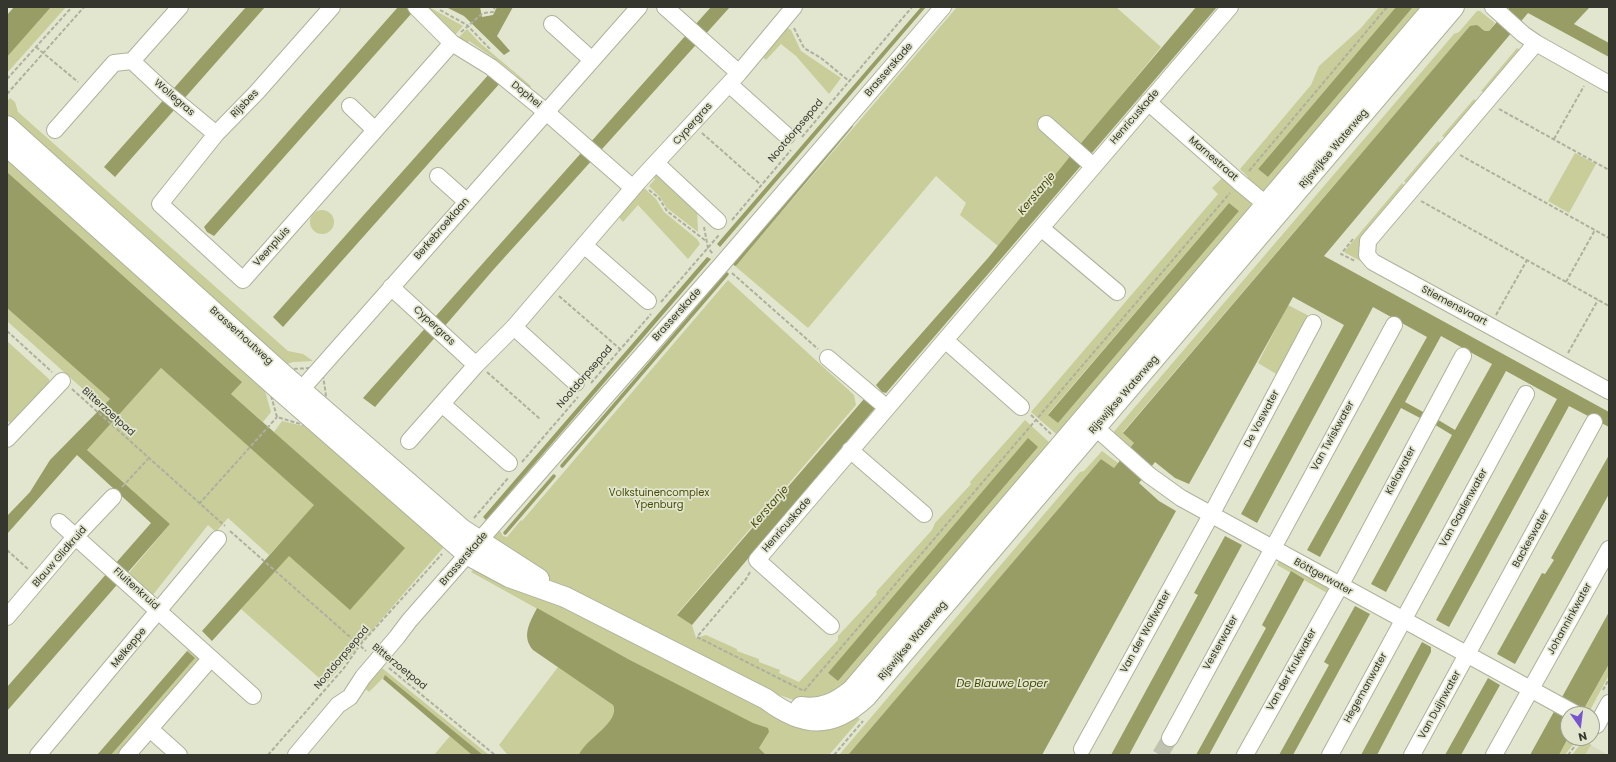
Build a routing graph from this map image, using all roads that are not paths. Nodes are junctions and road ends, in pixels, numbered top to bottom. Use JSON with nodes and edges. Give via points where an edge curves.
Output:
{"nodes":[{"id":1,"x":180,"y":7,"type":"edge"},
{"id":2,"x":332,"y":7,"type":"edge"},
{"id":3,"x":416,"y":7,"type":"edge"},
{"id":4,"x":639,"y":7,"type":"edge"},
{"id":5,"x":665,"y":7,"type":"edge"},
{"id":6,"x":943,"y":7,"type":"edge"},
{"id":7,"x":1230,"y":7,"type":"edge"},
{"id":8,"x":1434,"y":7,"type":"edge"},
{"id":9,"x":1454,"y":7,"type":"edge"},
{"id":10,"x":1495,"y":9,"type":"edge"},
{"id":11,"x":789,"y":12,"type":"edge"},
{"id":12,"x":552,"y":24,"type":"dead end"},
{"id":13,"x":1531,"y":39,"type":"junction"},
{"id":14,"x":452,"y":43,"type":"junction"},
{"id":15,"x":592,"y":60,"type":"junction"},
{"id":16,"x":132,"y":61,"type":"junction"},
{"id":17,"x":734,"y":78,"type":"junction"},
{"id":18,"x":1609,"y":84,"type":"edge"},
{"id":19,"x":1148,"y":102,"type":"junction"},
{"id":20,"x":350,"y":106,"type":"dead end"},
{"id":21,"x":546,"y":111,"type":"junction"},
{"id":22,"x":1046,"y":124,"type":"dead end"},
{"id":23,"x":7,"y":126,"type":"edge"},
{"id":24,"x":56,"y":130,"type":"dead end"},
{"id":25,"x":375,"y":130,"type":"junction"},
{"id":26,"x":216,"y":134,"type":"junction"},
{"id":27,"x":794,"y":140,"type":"road end"},
{"id":28,"x":7,"y":146,"type":"edge"},
{"id":29,"x":1090,"y":163,"type":"junction"},
{"id":30,"x":657,"y":164,"type":"junction"},
{"id":31,"x":438,"y":176,"type":"dead end"},
{"id":32,"x":636,"y":184,"type":"junction"},
{"id":33,"x":466,"y":201,"type":"junction"},
{"id":34,"x":160,"y":204,"type":"joint"},
{"id":35,"x":1272,"y":209,"type":"junction"},
{"id":36,"x":723,"y":226,"type":"road end"},
{"id":37,"x":1041,"y":228,"type":"junction"},
{"id":38,"x":584,"y":245,"type":"junction"},
{"id":39,"x":391,"y":287,"type":"junction"},
{"id":40,"x":1117,"y":292,"type":"dead end"},
{"id":41,"x":652,"y":307,"type":"road end"},
{"id":42,"x":1313,"y":323,"type":"dead end"},
{"id":43,"x":1394,"y":325,"type":"dead end"},
{"id":44,"x":514,"y":327,"type":"junction"},
{"id":45,"x":945,"y":340,"type":"junction"},
{"id":46,"x":1463,"y":356,"type":"dead end"},
{"id":47,"x":828,"y":358,"type":"road end"},
{"id":48,"x":477,"y":365,"type":"junction"},
{"id":49,"x":62,"y":381,"type":"road end"},
{"id":50,"x":582,"y":387,"type":"road end"},
{"id":51,"x":1609,"y":391,"type":"edge"},
{"id":52,"x":1526,"y":394,"type":"dead end"},
{"id":53,"x":297,"y":395,"type":"junction"},
{"id":54,"x":442,"y":404,"type":"junction"},
{"id":55,"x":1021,"y":407,"type":"dead end"},
{"id":56,"x":887,"y":408,"type":"junction"},
{"id":57,"x":1594,"y":422,"type":"dead end"},
{"id":58,"x":1090,"y":423,"type":"junction"},
{"id":59,"x":7,"y":439,"type":"edge"},
{"id":60,"x":409,"y":441,"type":"dead end"},
{"id":61,"x":850,"y":450,"type":"junction"},
{"id":62,"x":514,"y":467,"type":"road end"},
{"id":63,"x":113,"y":497,"type":"dead end"},
{"id":64,"x":924,"y":514,"type":"dead end"},
{"id":65,"x":1211,"y":514,"type":"junction"},
{"id":66,"x":59,"y":522,"type":"dead end"},
{"id":67,"x":75,"y":537,"type":"junction"},
{"id":68,"x":218,"y":539,"type":"dead end"},
{"id":69,"x":474,"y":549,"type":"junction"},
{"id":70,"x":1273,"y":549,"type":"junction"},
{"id":71,"x":1609,"y":549,"type":"edge"},
{"id":72,"x":1340,"y":586,"type":"junction"},
{"id":73,"x":160,"y":611,"type":"junction"},
{"id":74,"x":7,"y":617,"type":"edge"},
{"id":75,"x":1403,"y":621,"type":"junction"},
{"id":76,"x":831,"y":626,"type":"dead end"},
{"id":77,"x":1467,"y":656,"type":"junction"},
{"id":78,"x":211,"y":658,"type":"junction"},
{"id":79,"x":1531,"y":690,"type":"junction"},
{"id":80,"x":253,"y":696,"type":"dead end"},
{"id":81,"x":1609,"y":703,"type":"edge"},
{"id":82,"x":1561,"y":706,"type":"edge"},
{"id":83,"x":1600,"y":725,"type":"edge"},
{"id":84,"x":150,"y":729,"type":"junction"},
{"id":85,"x":1170,"y":738,"type":"tunnel mouth"},
{"id":86,"x":1082,"y":748,"type":"dead end"},
{"id":87,"x":38,"y":755,"type":"edge"},
{"id":88,"x":127,"y":755,"type":"edge"},
{"id":89,"x":179,"y":755,"type":"edge"},
{"id":90,"x":296,"y":755,"type":"edge"},
{"id":91,"x":1245,"y":755,"type":"edge"},
{"id":92,"x":1330,"y":755,"type":"edge"},
{"id":93,"x":1412,"y":755,"type":"edge"},
{"id":94,"x":1494,"y":755,"type":"edge"}],
"edges":[{"from":1,"to":16,"type":"street"},
{"from":2,"to":26,"type":"street","name":"Rijsbes"},
{"from":3,"to":14,"type":"street","name":"Dophei"},
{"from":4,"to":15,"type":"street","name":"Berkebroeklaan"},
{"from":5,"to":17,"type":"street","via":[[708,45]]},
{"from":6,"to":69,"type":"street","name":"Brasserskade","via":[[722,264],[518,495]]},
{"from":7,"to":19,"type":"street","name":"Henricuskade"},
{"from":8,"to":35,"type":"main road","name":"Rijswijkse Waterweg"},
{"from":9,"to":35,"type":"main road","name":"Rijswijkse Waterweg"},
{"from":10,"to":13,"type":"street"},
{"from":11,"to":17,"type":"street","name":"Cypergras"},
{"from":12,"to":15,"type":"street"},
{"from":13,"to":18,"type":"street"},
{"from":13,"to":51,"type":"street","name":"Stiemensvaart","via":[[1486,101],[1368,241],[1367,255],[1373,262]]},
{"from":14,"to":21,"type":"street","name":"Dophei","via":[[491,67]]},
{"from":14,"to":25,"type":"street","name":"Veenpluis"},
{"from":15,"to":21,"type":"street","name":"Berkebroeklaan"},
{"from":16,"to":24,"type":"street","via":[[114,62]]},
{"from":16,"to":26,"type":"street","name":"Wollegras"},
{"from":17,"to":27,"type":"street"},
{"from":17,"to":30,"type":"street","name":"Cypergras"},
{"from":19,"to":29,"type":"street","name":"Henricuskade"},
{"from":19,"to":35,"type":"street","name":"Marnestraat"},
{"from":20,"to":25,"type":"street"},
{"from":21,"to":32,"type":"street","name":"Dophei","via":[[601,160]]},
{"from":21,"to":33,"type":"street","name":"Berkebroeklaan"},
{"from":22,"to":29,"type":"street"},
{"from":23,"to":53,"type":"main road","name":"Brasserhoutweg"},
{"from":25,"to":34,"type":"street","name":"Veenpluis","via":[[243,280]]},
{"from":26,"to":34,"type":"street","name":"Rijsbes"},
{"from":28,"to":53,"type":"main road","name":"Brasserhoutweg"},
{"from":29,"to":37,"type":"street","name":"Henricuskade"},
{"from":30,"to":32,"type":"street","name":"Cypergras"},
{"from":30,"to":36,"type":"street"},
{"from":31,"to":33,"type":"street"},
{"from":32,"to":38,"type":"street","name":"Cypergras"},
{"from":33,"to":39,"type":"street","name":"Berkebroeklaan"},
{"from":35,"to":58,"type":"main road","name":"Rijswijkse Waterweg"},
{"from":37,"to":40,"type":"street"},
{"from":37,"to":45,"type":"street","name":"Henricuskade"},
{"from":38,"to":41,"type":"street"},
{"from":38,"to":44,"type":"street","name":"Cypergras"},
{"from":39,"to":48,"type":"street","name":"Cypergras"},
{"from":39,"to":53,"type":"street","name":"Berkebroeklaan"},
{"from":42,"to":65,"type":"street","name":"De Voswater"},
{"from":43,"to":70,"type":"street","name":"Van Twiskwater"},
{"from":44,"to":48,"type":"street","name":"Cypergras"},
{"from":44,"to":50,"type":"street"},
{"from":45,"to":55,"type":"street"},
{"from":45,"to":56,"type":"street","name":"Henricuskade"},
{"from":46,"to":72,"type":"street","name":"Kielawater"},
{"from":47,"to":56,"type":"street"},
{"from":48,"to":54,"type":"street","name":"Cypergras"},
{"from":49,"to":59,"type":"street"},
{"from":52,"to":75,"type":"street","name":"Van Gaalenwater"},
{"from":53,"to":69,"type":"main road","name":"Brasserhoutweg"},
{"from":54,"to":60,"type":"street","name":"Cypergras"},
{"from":54,"to":62,"type":"street"},
{"from":56,"to":61,"type":"street","name":"Henricuskade"},
{"from":57,"to":77,"type":"street","name":"Backeswater"},
{"from":58,"to":65,"type":"street","name":"Böttgerwater","via":[[1176,496]]},
{"from":58,"to":69,"type":"main road","name":"Rijswijkse Waterweg","via":[[846,695],[820,708],[766,699],[565,597],[535,576]]},
{"from":61,"to":64,"type":"street"},
{"from":61,"to":76,"type":"street","name":"Henricuskade","via":[[757,560]]},
{"from":63,"to":67,"type":"street","name":"Blauw Glidkruid"},
{"from":65,"to":70,"type":"street","name":"Böttgerwater"},
{"from":65,"to":86,"type":"street","name":"Van der Wolfwater"},
{"from":66,"to":67,"type":"street","name":"Fluitenkruid"},
{"from":67,"to":73,"type":"street","name":"Fluitenkruid"},
{"from":67,"to":74,"type":"street","name":"Blauw Glidkruid"},
{"from":68,"to":73,"type":"street","name":"Melkeppe"},
{"from":69,"to":90,"type":"street","name":"Brasserskade","via":[[409,620],[397,637],[369,652],[350,697],[338,705]]},
{"from":70,"to":72,"type":"street","name":"Böttgerwater"},
{"from":70,"to":85,"type":"street","name":"Vesterwater"},
{"from":71,"to":79,"type":"street","name":"Johanninkwater"},
{"from":72,"to":75,"type":"street","name":"Böttgerwater"},
{"from":72,"to":91,"type":"street","name":"Van der Krukwater"},
{"from":73,"to":78,"type":"street","name":"Fluitenkruid"},
{"from":73,"to":87,"type":"street","name":"Melkeppe"},
{"from":75,"to":77,"type":"street","name":"Böttgerwater"},
{"from":75,"to":92,"type":"street","name":"Hegemanwater"},
{"from":77,"to":79,"type":"street","name":"Böttgerwater"},
{"from":77,"to":93,"type":"street","name":"Van Duijnwater"},
{"from":78,"to":80,"type":"street","name":"Fluitenkruid"},
{"from":78,"to":84,"type":"street"},
{"from":79,"to":82,"type":"street","name":"Böttgerwater"},
{"from":79,"to":94,"type":"street","name":"Johanninkwater"},
{"from":81,"to":83,"type":"street"},
{"from":84,"to":88,"type":"street"},
{"from":84,"to":89,"type":"street"}]}
